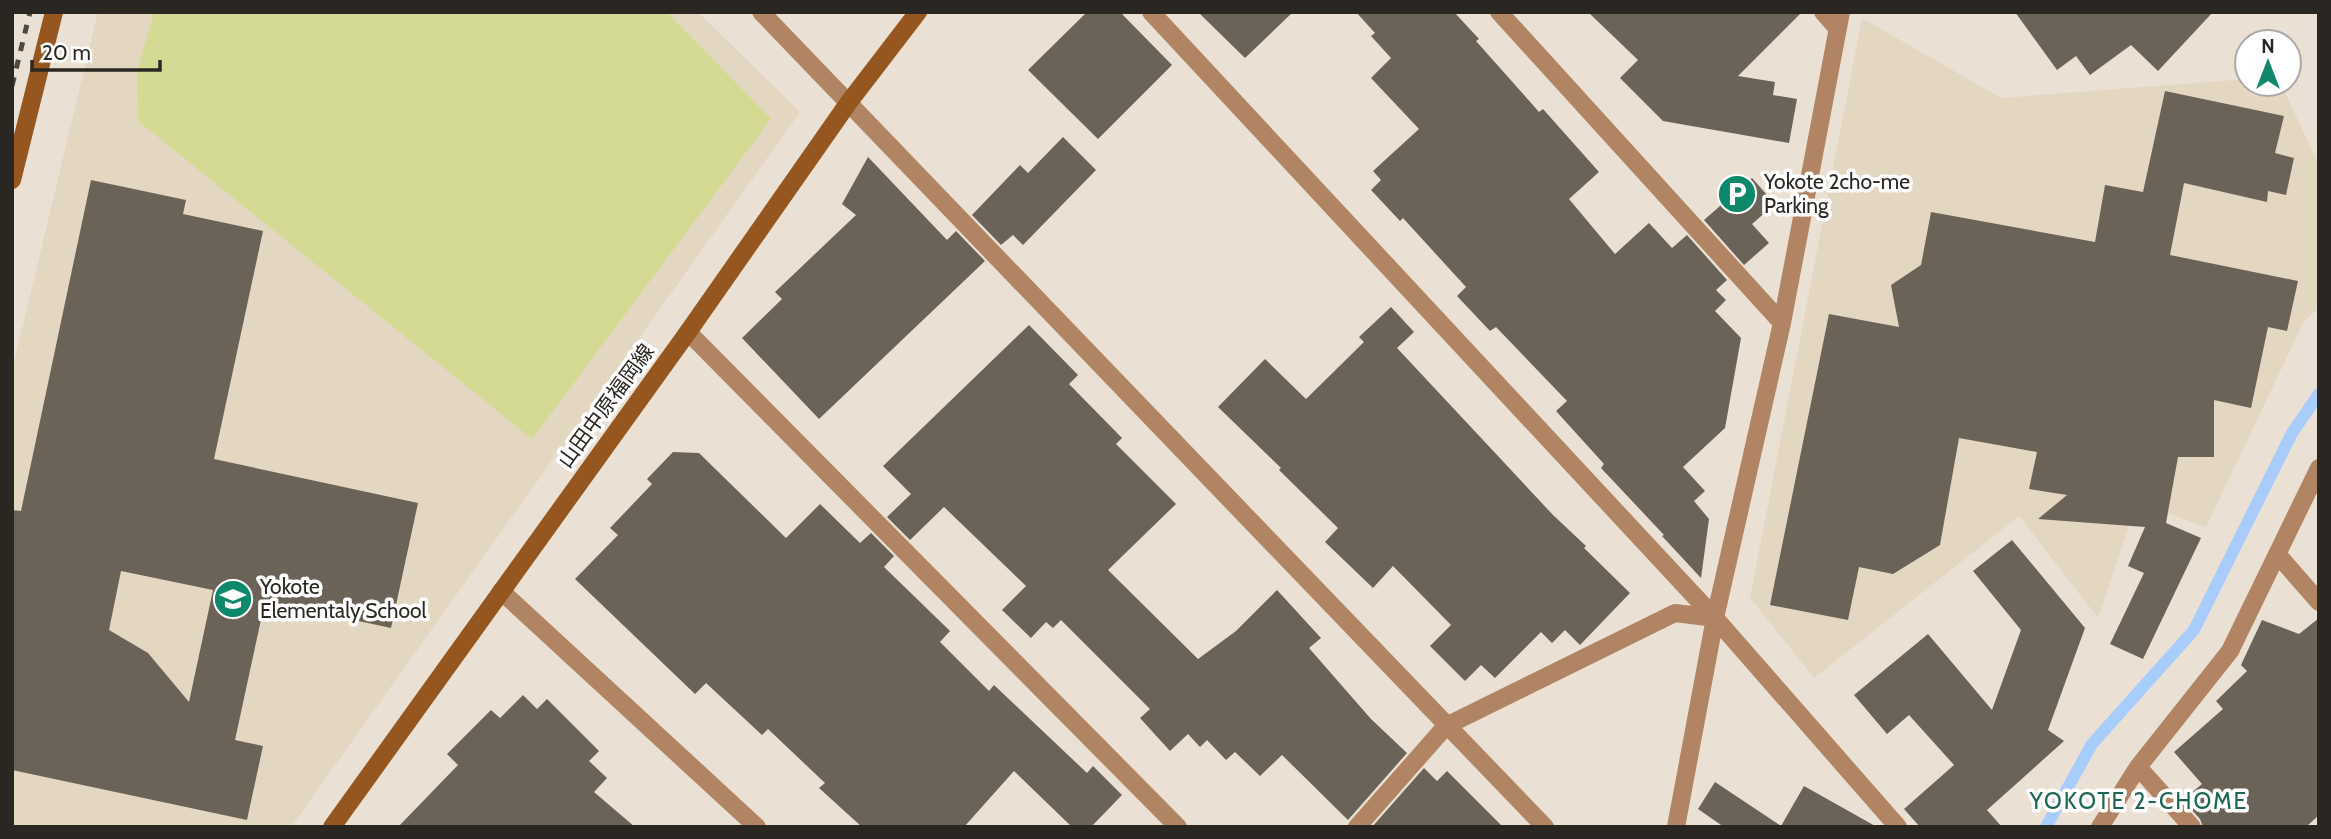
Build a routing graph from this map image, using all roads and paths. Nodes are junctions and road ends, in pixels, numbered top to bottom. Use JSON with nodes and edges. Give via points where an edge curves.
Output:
{"nodes":[{"id":1,"x":54,"y":12,"type":"edge"},
{"id":2,"x":761,"y":12,"type":"edge"},
{"id":3,"x":918,"y":12,"type":"edge"},
{"id":4,"x":1151,"y":12,"type":"edge"},
{"id":5,"x":1499,"y":12,"type":"edge"},
{"id":6,"x":1823,"y":12,"type":"edge"},
{"id":7,"x":1840,"y":20,"type":"edge"},
{"id":8,"x":849,"y":102,"type":"junction"},
{"id":9,"x":12,"y":180,"type":"edge"},
{"id":10,"x":1782,"y":323,"type":"junction"},
{"id":11,"x":688,"y":332,"type":"junction"},
{"id":12,"x":2319,"y":468,"type":"edge"},
{"id":13,"x":2277,"y":554,"type":"junction"},
{"id":14,"x":501,"y":591,"type":"junction"},
{"id":15,"x":2319,"y":602,"type":"edge"},
{"id":16,"x":1715,"y":618,"type":"junction"},
{"id":17,"x":1447,"y":726,"type":"junction"},
{"id":18,"x":2138,"y":767,"type":"junction"},
{"id":19,"x":332,"y":827,"type":"edge"},
{"id":20,"x":757,"y":827,"type":"edge"},
{"id":21,"x":1178,"y":827,"type":"edge"},
{"id":22,"x":1357,"y":827,"type":"edge"},
{"id":23,"x":1545,"y":827,"type":"edge"},
{"id":24,"x":1676,"y":827,"type":"edge"},
{"id":25,"x":1898,"y":827,"type":"edge"},
{"id":26,"x":2100,"y":827,"type":"edge"},
{"id":27,"x":2192,"y":827,"type":"edge"}],
"edges":[{"from":1,"to":9,"type":"main road"},
{"from":2,"to":8,"type":"street"},
{"from":3,"to":8,"type":"main road","name":"山田中原福岡線"},
{"from":4,"to":16,"type":"street"},
{"from":5,"to":10,"type":"street"},
{"from":6,"to":7,"type":"street"},
{"from":7,"to":10,"type":"street"},
{"from":8,"to":11,"type":"main road","name":"山田中原福岡線"},
{"from":8,"to":17,"type":"street"},
{"from":10,"to":16,"type":"street"},
{"from":11,"to":14,"type":"main road","name":"山田中原福岡線"},
{"from":11,"to":21,"type":"street"},
{"from":12,"to":13,"type":"street"},
{"from":13,"to":15,"type":"street"},
{"from":13,"to":18,"type":"street","via":[[2230,651]]},
{"from":14,"to":19,"type":"main road","name":"山田中原福岡線"},
{"from":14,"to":20,"type":"street"},
{"from":16,"to":17,"type":"street","via":[[1675,613]]},
{"from":16,"to":24,"type":"street"},
{"from":16,"to":25,"type":"street"},
{"from":17,"to":22,"type":"street"},
{"from":17,"to":23,"type":"street"},
{"from":18,"to":26,"type":"street"},
{"from":18,"to":27,"type":"street"}]}
